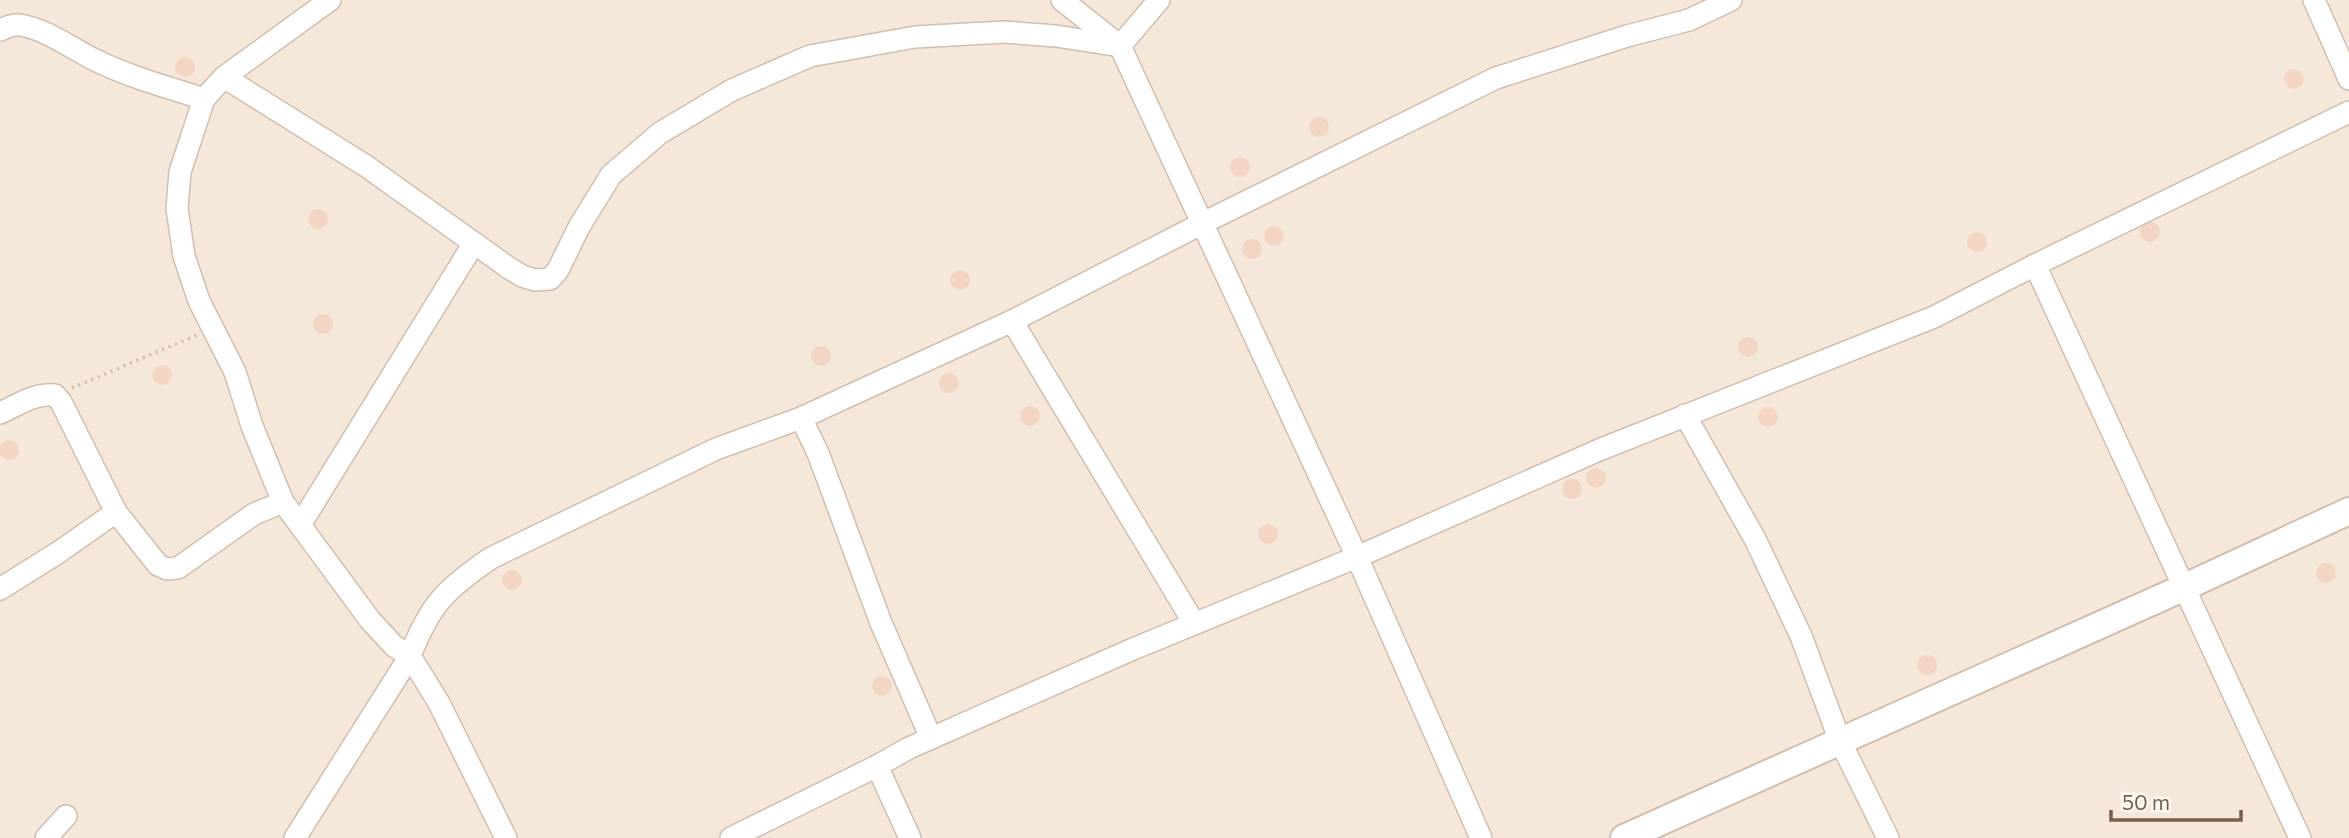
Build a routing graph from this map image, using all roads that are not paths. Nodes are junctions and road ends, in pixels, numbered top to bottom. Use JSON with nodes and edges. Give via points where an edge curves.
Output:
{"nodes":[{"id":1,"x":330,"y":0,"type":"edge"},
{"id":2,"x":1062,"y":0,"type":"edge"},
{"id":3,"x":1159,"y":0,"type":"edge"},
{"id":4,"x":1731,"y":0,"type":"edge"},
{"id":5,"x":2314,"y":0,"type":"edge"},
{"id":6,"x":0,"y":30,"type":"edge"},
{"id":7,"x":1121,"y":46,"type":"junction"},
{"id":8,"x":224,"y":77,"type":"junction"},
{"id":9,"x":2349,"y":79,"type":"edge"},
{"id":10,"x":204,"y":99,"type":"junction"},
{"id":11,"x":2349,"y":111,"type":"edge"},
{"id":12,"x":1201,"y":224,"type":"junction"},
{"id":13,"x":474,"y":243,"type":"junction"},
{"id":14,"x":2035,"y":265,"type":"junction"},
{"id":15,"x":1012,"y":321,"type":"junction"},
{"id":16,"x":0,"y":413,"type":"edge"},
{"id":17,"x":1685,"y":415,"type":"junction"},
{"id":18,"x":801,"y":418,"type":"junction"},
{"id":19,"x":283,"y":502,"type":"junction"},
{"id":20,"x":2349,"y":511,"type":"edge"},
{"id":21,"x":116,"y":512,"type":"junction"},
{"id":22,"x":300,"y":525,"type":"junction"},
{"id":23,"x":1357,"y":557,"type":"junction"},
{"id":24,"x":2185,"y":587,"type":"junction"},
{"id":25,"x":0,"y":589,"type":"edge"},
{"id":26,"x":1194,"y":623,"type":"junction"},
{"id":27,"x":410,"y":656,"type":"junction"},
{"id":28,"x":931,"y":738,"type":"junction"},
{"id":29,"x":1840,"y":741,"type":"junction"},
{"id":30,"x":877,"y":766,"type":"junction"},
{"id":31,"x":66,"y":816,"type":"dead end"},
{"id":32,"x":46,"y":838,"type":"edge"},
{"id":33,"x":295,"y":838,"type":"edge"},
{"id":34,"x":506,"y":838,"type":"edge"},
{"id":35,"x":731,"y":838,"type":"edge"},
{"id":36,"x":910,"y":838,"type":"edge"},
{"id":37,"x":1481,"y":838,"type":"edge"},
{"id":38,"x":1624,"y":838,"type":"edge"},
{"id":39,"x":1888,"y":838,"type":"edge"},
{"id":40,"x":2300,"y":838,"type":"edge"}],
"edges":[{"from":1,"to":8,"type":"street"},
{"from":2,"to":7,"type":"street"},
{"from":3,"to":7,"type":"street"},
{"from":4,"to":12,"type":"street","via":[[1689,20],[1496,78]]},
{"from":5,"to":9,"type":"street"},
{"from":6,"to":10,"type":"street","via":[[17,24],[30,28],[137,78]]},
{"from":7,"to":12,"type":"street"},
{"from":7,"to":13,"type":"street","via":[[1004,32],[915,37],[810,56],[732,89],[660,133],[611,175],[550,279],[522,276]]},
{"from":8,"to":10,"type":"street"},
{"from":8,"to":13,"type":"street","via":[[366,166]]},
{"from":10,"to":19,"type":"street","via":[[180,172],[177,208],[184,256]]},
{"from":11,"to":14,"type":"street"},
{"from":12,"to":15,"type":"street"},
{"from":12,"to":23,"type":"street"},
{"from":13,"to":22,"type":"street"},
{"from":14,"to":17,"type":"street","via":[[1934,317]]},
{"from":14,"to":24,"type":"street"},
{"from":15,"to":18,"type":"street"},
{"from":15,"to":26,"type":"street"},
{"from":16,"to":21,"type":"street","via":[[33,396],[55,395]]},
{"from":17,"to":23,"type":"street"},
{"from":17,"to":29,"type":"street","via":[[1755,539],[1801,635]]},
{"from":18,"to":27,"type":"street","via":[[716,449],[491,558],[438,600]]},
{"from":18,"to":28,"type":"street"},
{"from":19,"to":21,"type":"street","via":[[254,514],[177,568],[167,569],[158,565]]},
{"from":19,"to":22,"type":"street"},
{"from":20,"to":24,"type":"street"},
{"from":21,"to":25,"type":"street"},
{"from":22,"to":27,"type":"street","via":[[370,621]]},
{"from":23,"to":26,"type":"street"},
{"from":23,"to":37,"type":"street"},
{"from":24,"to":29,"type":"street"},
{"from":24,"to":40,"type":"street"},
{"from":26,"to":28,"type":"street"},
{"from":27,"to":33,"type":"street"},
{"from":27,"to":34,"type":"street","via":[[439,703]]},
{"from":28,"to":30,"type":"street"},
{"from":29,"to":38,"type":"street"},
{"from":29,"to":39,"type":"street"},
{"from":30,"to":35,"type":"street"},
{"from":30,"to":36,"type":"street"},
{"from":31,"to":32,"type":"street"}]}
